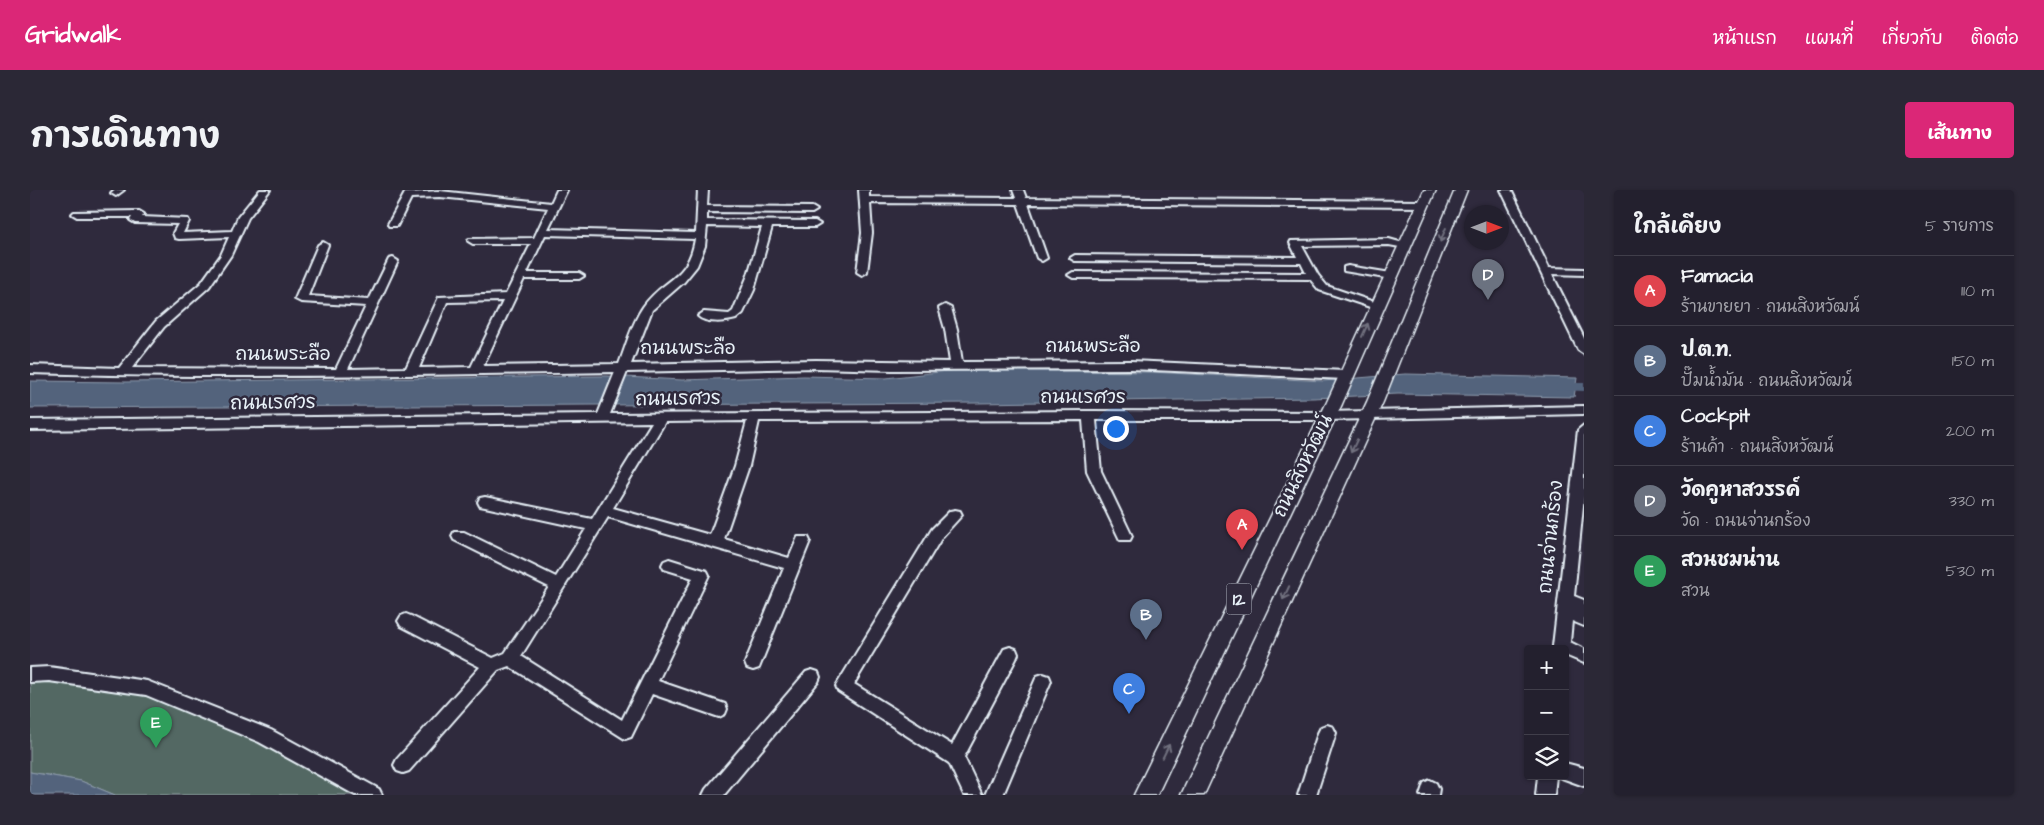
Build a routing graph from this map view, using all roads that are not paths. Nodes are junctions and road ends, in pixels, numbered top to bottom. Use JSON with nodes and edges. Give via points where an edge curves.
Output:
{"nodes":[{"id":1,"x":265,"y":190,"type":"edge"},
{"id":2,"x":562,"y":190,"type":"edge"},
{"id":3,"x":703,"y":190,"type":"edge"},
{"id":4,"x":1430,"y":190,"type":"edge"},
{"id":5,"x":1461,"y":190,"type":"edge"},
{"id":6,"x":1506,"y":190,"type":"edge"},
{"id":7,"x":441,"y":192,"type":"edge"},
{"id":8,"x":470,"y":193,"type":"edge"},
{"id":9,"x":864,"y":195,"type":"edge"},
{"id":10,"x":929,"y":195,"type":"edge"},
{"id":11,"x":1019,"y":195,"type":"edge"},
{"id":12,"x":1424,"y":204,"type":"junction"},
{"id":13,"x":555,"y":206,"type":"junction"},
{"id":14,"x":701,"y":209,"type":"junction"},
{"id":15,"x":812,"y":210,"type":"dead end"},
{"id":16,"x":76,"y":214,"type":"dead end"},
{"id":17,"x":702,"y":223,"type":"junction"},
{"id":18,"x":768,"y":223,"type":"junction"},
{"id":19,"x":393,"y":224,"type":"dead end"},
{"id":20,"x":816,"y":224,"type":"dead end"},
{"id":21,"x":235,"y":234,"type":"junction"},
{"id":22,"x":701,"y":236,"type":"junction"},
{"id":23,"x":540,"y":237,"type":"junction"},
{"id":24,"x":472,"y":241,"type":"dead end"},
{"id":25,"x":323,"y":245,"type":"dead end"},
{"id":26,"x":1405,"y":245,"type":"junction"},
{"id":27,"x":1042,"y":258,"type":"dead end"},
{"id":28,"x":1075,"y":258,"type":"dead end"},
{"id":29,"x":1088,"y":258,"type":"junction"},
{"id":30,"x":1303,"y":260,"type":"junction"},
{"id":31,"x":393,"y":261,"type":"dead end"},
{"id":32,"x":1348,"y":269,"type":"dead end"},
{"id":33,"x":1546,"y":271,"type":"junction"},
{"id":34,"x":862,"y":272,"type":"dead end"},
{"id":35,"x":1584,"y":272,"type":"edge"},
{"id":36,"x":1073,"y":275,"type":"dead end"},
{"id":37,"x":1094,"y":275,"type":"junction"},
{"id":38,"x":521,"y":276,"type":"junction"},
{"id":39,"x":579,"y":276,"type":"dead end"},
{"id":40,"x":1313,"y":276,"type":"junction"},
{"id":41,"x":1391,"y":276,"type":"junction"},
{"id":42,"x":511,"y":296,"type":"junction"},
{"id":43,"x":371,"y":303,"type":"junction"},
{"id":44,"x":1376,"y":306,"type":"junction"},
{"id":45,"x":945,"y":308,"type":"dead end"},
{"id":46,"x":704,"y":316,"type":"dead end"},
{"id":47,"x":1584,"y":350,"type":"edge"},
{"id":48,"x":956,"y":366,"type":"junction"},
{"id":49,"x":30,"y":369,"type":"edge"},
{"id":50,"x":475,"y":370,"type":"junction"},
{"id":51,"x":411,"y":371,"type":"junction"},
{"id":52,"x":621,"y":371,"type":"junction"},
{"id":53,"x":122,"y":372,"type":"junction"},
{"id":54,"x":340,"y":373,"type":"junction"},
{"id":55,"x":1345,"y":375,"type":"junction"},
{"id":56,"x":1372,"y":408,"type":"junction"},
{"id":57,"x":1330,"y":410,"type":"junction"},
{"id":58,"x":1584,"y":410,"type":"edge"},
{"id":59,"x":604,"y":414,"type":"junction"},
{"id":60,"x":1088,"y":416,"type":"junction"},
{"id":61,"x":754,"y":417,"type":"junction"},
{"id":62,"x":661,"y":418,"type":"junction"},
{"id":63,"x":30,"y":425,"type":"edge"},
{"id":64,"x":1584,"y":430,"type":"edge"},
{"id":65,"x":485,"y":502,"type":"dead end"},
{"id":66,"x":604,"y":510,"type":"junction"},
{"id":67,"x":955,"y":515,"type":"dead end"},
{"id":68,"x":594,"y":525,"type":"junction"},
{"id":69,"x":1579,"y":527,"type":"edge"},
{"id":70,"x":459,"y":536,"type":"dead end"},
{"id":71,"x":1125,"y":536,"type":"dead end"},
{"id":72,"x":803,"y":541,"type":"dead end"},
{"id":73,"x":715,"y":543,"type":"junction"},
{"id":74,"x":669,"y":565,"type":"dead end"},
{"id":75,"x":792,"y":565,"type":"junction"},
{"id":76,"x":559,"y":586,"type":"junction"},
{"id":77,"x":1565,"y":605,"type":"junction"},
{"id":78,"x":1584,"y":607,"type":"edge"},
{"id":79,"x":1584,"y":618,"type":"edge"},
{"id":80,"x":406,"y":621,"type":"dead end"},
{"id":81,"x":1561,"y":645,"type":"edge"},
{"id":82,"x":1569,"y":650,"type":"edge"},
{"id":83,"x":1010,"y":654,"type":"dead end"},
{"id":84,"x":1584,"y":656,"type":"edge"},
{"id":85,"x":511,"y":658,"type":"junction"},
{"id":86,"x":753,"y":663,"type":"dead end"},
{"id":87,"x":492,"y":665,"type":"junction"},
{"id":88,"x":30,"y":675,"type":"edge"},
{"id":89,"x":812,"y":677,"type":"dead end"},
{"id":90,"x":1043,"y":680,"type":"dead end"},
{"id":91,"x":649,"y":686,"type":"junction"},
{"id":92,"x":720,"y":708,"type":"dead end"},
{"id":93,"x":1327,"y":732,"type":"dead end"},
{"id":94,"x":955,"y":757,"type":"junction"},
{"id":95,"x":403,"y":765,"type":"dead end"},
{"id":96,"x":1569,"y":772,"type":"edge"},
{"id":97,"x":1584,"y":777,"type":"edge"},
{"id":98,"x":1547,"y":780,"type":"edge"},
{"id":99,"x":1149,"y":794,"type":"edge"},
{"id":100,"x":373,"y":795,"type":"edge"},
{"id":101,"x":712,"y":795,"type":"edge"},
{"id":102,"x":973,"y":795,"type":"edge"},
{"id":103,"x":994,"y":795,"type":"edge"},
{"id":104,"x":1192,"y":795,"type":"edge"},
{"id":105,"x":1307,"y":795,"type":"edge"},
{"id":106,"x":1545,"y":795,"type":"edge"}],
"edges":[{"from":1,"to":21,"type":"street","via":[[243,217]]},
{"from":2,"to":13,"type":"street"},
{"from":3,"to":14,"type":"street"},
{"from":4,"to":12,"type":"main road","name":"ถนนสิงหวัฒน์","number":"12"},
{"from":5,"to":56,"type":"main road","name":"ถนนสิงหวัฒน์","number":"12","one_way":true},
{"from":6,"to":33,"type":"street"},
{"from":7,"to":8,"type":"street"},
{"from":7,"to":19,"type":"street","via":[[408,195]]},
{"from":8,"to":13,"type":"street"},
{"from":9,"to":10,"type":"street"},
{"from":9,"to":34,"type":"street","via":[[866,233]]},
{"from":10,"to":11,"type":"street"},
{"from":11,"to":12,"type":"street"},
{"from":11,"to":27,"type":"street"},
{"from":12,"to":26,"type":"main road","name":"ถนนสิงหวัฒน์","number":"12"},
{"from":13,"to":23,"type":"street"},
{"from":14,"to":15,"type":"street"},
{"from":14,"to":17,"type":"street"},
{"from":16,"to":21,"type":"street","via":[[139,214],[135,220],[184,220],[178,236]]},
{"from":17,"to":18,"type":"street"},
{"from":17,"to":22,"type":"street"},
{"from":18,"to":20,"type":"street"},
{"from":18,"to":46,"type":"street","via":[[738,314],[732,318]]},
{"from":21,"to":53,"type":"street","via":[[226,256],[205,285],[160,324]]},
{"from":22,"to":23,"type":"street"},
{"from":22,"to":52,"type":"street","via":[[690,269],[647,309]]},
{"from":23,"to":24,"type":"street"},
{"from":23,"to":38,"type":"street"},
{"from":25,"to":43,"type":"street","via":[[301,299]]},
{"from":26,"to":30,"type":"street","via":[[1389,242],[1295,243]]},
{"from":26,"to":41,"type":"main road","name":"ถนนสิงหวัฒน์","number":"12"},
{"from":28,"to":29,"type":"street"},
{"from":29,"to":30,"type":"street"},
{"from":29,"to":37,"type":"street"},
{"from":30,"to":40,"type":"street"},
{"from":31,"to":43,"type":"street"},
{"from":32,"to":41,"type":"street"},
{"from":33,"to":35,"type":"street"},
{"from":33,"to":47,"type":"street"},
{"from":36,"to":37,"type":"street"},
{"from":37,"to":40,"type":"street"},
{"from":38,"to":39,"type":"street"},
{"from":38,"to":42,"type":"street"},
{"from":40,"to":44,"type":"street","via":[[1328,291]]},
{"from":41,"to":44,"type":"main road","name":"ถนนสิงหวัฒน์","number":"12"},
{"from":42,"to":50,"type":"street"},
{"from":42,"to":51,"type":"street","via":[[443,299]]},
{"from":43,"to":54,"type":"street"},
{"from":55,"to":44,"type":"main road","name":"ถนนสิงหวัฒน์","number":"12","one_way":true},
{"from":45,"to":48,"type":"street"},
{"from":48,"to":52,"type":"street","name":"ถนนพระลือ","via":[[816,364]]},
{"from":48,"to":55,"type":"street","name":"ถนนพระลือ","via":[[1131,365]]},
{"from":49,"to":53,"type":"street","name":"ถนนพระลือ"},
{"from":50,"to":51,"type":"street","name":"ถนนพระลือ"},
{"from":50,"to":52,"type":"street","name":"ถนนพระลือ"},
{"from":51,"to":54,"type":"street","name":"ถนนพระลือ"},
{"from":52,"to":59,"type":"street"},
{"from":53,"to":54,"type":"street","name":"ถนนพระลือ"},
{"from":55,"to":57,"type":"main road","name":"ถนนสิงหวัฒน์","number":"12"},
{"from":56,"to":57,"type":"street","name":"ถนนเรศวร"},
{"from":56,"to":58,"type":"street","name":"ถนนเรศวร"},
{"from":56,"to":104,"type":"main road","name":"ถนนสิงหวัฒน์","number":"12","one_way":true},
{"from":57,"to":60,"type":"street","name":"ถนนเรศวร"},
{"from":99,"to":57,"type":"main road","name":"ถนนสิงหวัฒน์","number":"12","one_way":true},
{"from":59,"to":62,"type":"street","name":"ถนนเรศวร"},
{"from":59,"to":63,"type":"street","name":"ถนนเรศวร"},
{"from":60,"to":61,"type":"street","name":"ถนนเรศวร"},
{"from":60,"to":71,"type":"street","via":[[1094,471]]},
{"from":61,"to":62,"type":"street","name":"ถนนเรศวร"},
{"from":61,"to":73,"type":"street","via":[[742,466]]},
{"from":62,"to":66,"type":"street"},
{"from":64,"to":69,"type":"street","name":"ถนนจ่านกร้อง"},
{"from":65,"to":68,"type":"street"},
{"from":66,"to":68,"type":"street"},
{"from":66,"to":73,"type":"street"},
{"from":67,"to":94,"type":"street","via":[[937,533],[844,686]]},
{"from":68,"to":76,"type":"street"},
{"from":69,"to":77,"type":"street","name":"ถนนจ่านกร้อง"},
{"from":70,"to":76,"type":"street"},
{"from":72,"to":75,"type":"street"},
{"from":73,"to":75,"type":"street"},
{"from":74,"to":91,"type":"street","via":[[702,575]]},
{"from":75,"to":86,"type":"street"},
{"from":76,"to":85,"type":"street"},
{"from":77,"to":78,"type":"street"},
{"from":77,"to":79,"type":"street"},
{"from":77,"to":81,"type":"street","name":"ถนนจ่านกร้อง"},
{"from":80,"to":87,"type":"street"},
{"from":82,"to":84,"type":"street"},
{"from":83,"to":94,"type":"street"},
{"from":85,"to":87,"type":"street"},
{"from":85,"to":91,"type":"street","via":[[625,731]]},
{"from":87,"to":95,"type":"street"},
{"from":88,"to":100,"type":"street","via":[[49,674],[147,688],[264,736]]},
{"from":89,"to":101,"type":"street"},
{"from":90,"to":103,"type":"street"},
{"from":91,"to":92,"type":"street"},
{"from":93,"to":105,"type":"street"},
{"from":94,"to":102,"type":"street"},
{"from":96,"to":97,"type":"street"},
{"from":98,"to":106,"type":"street"}]}
